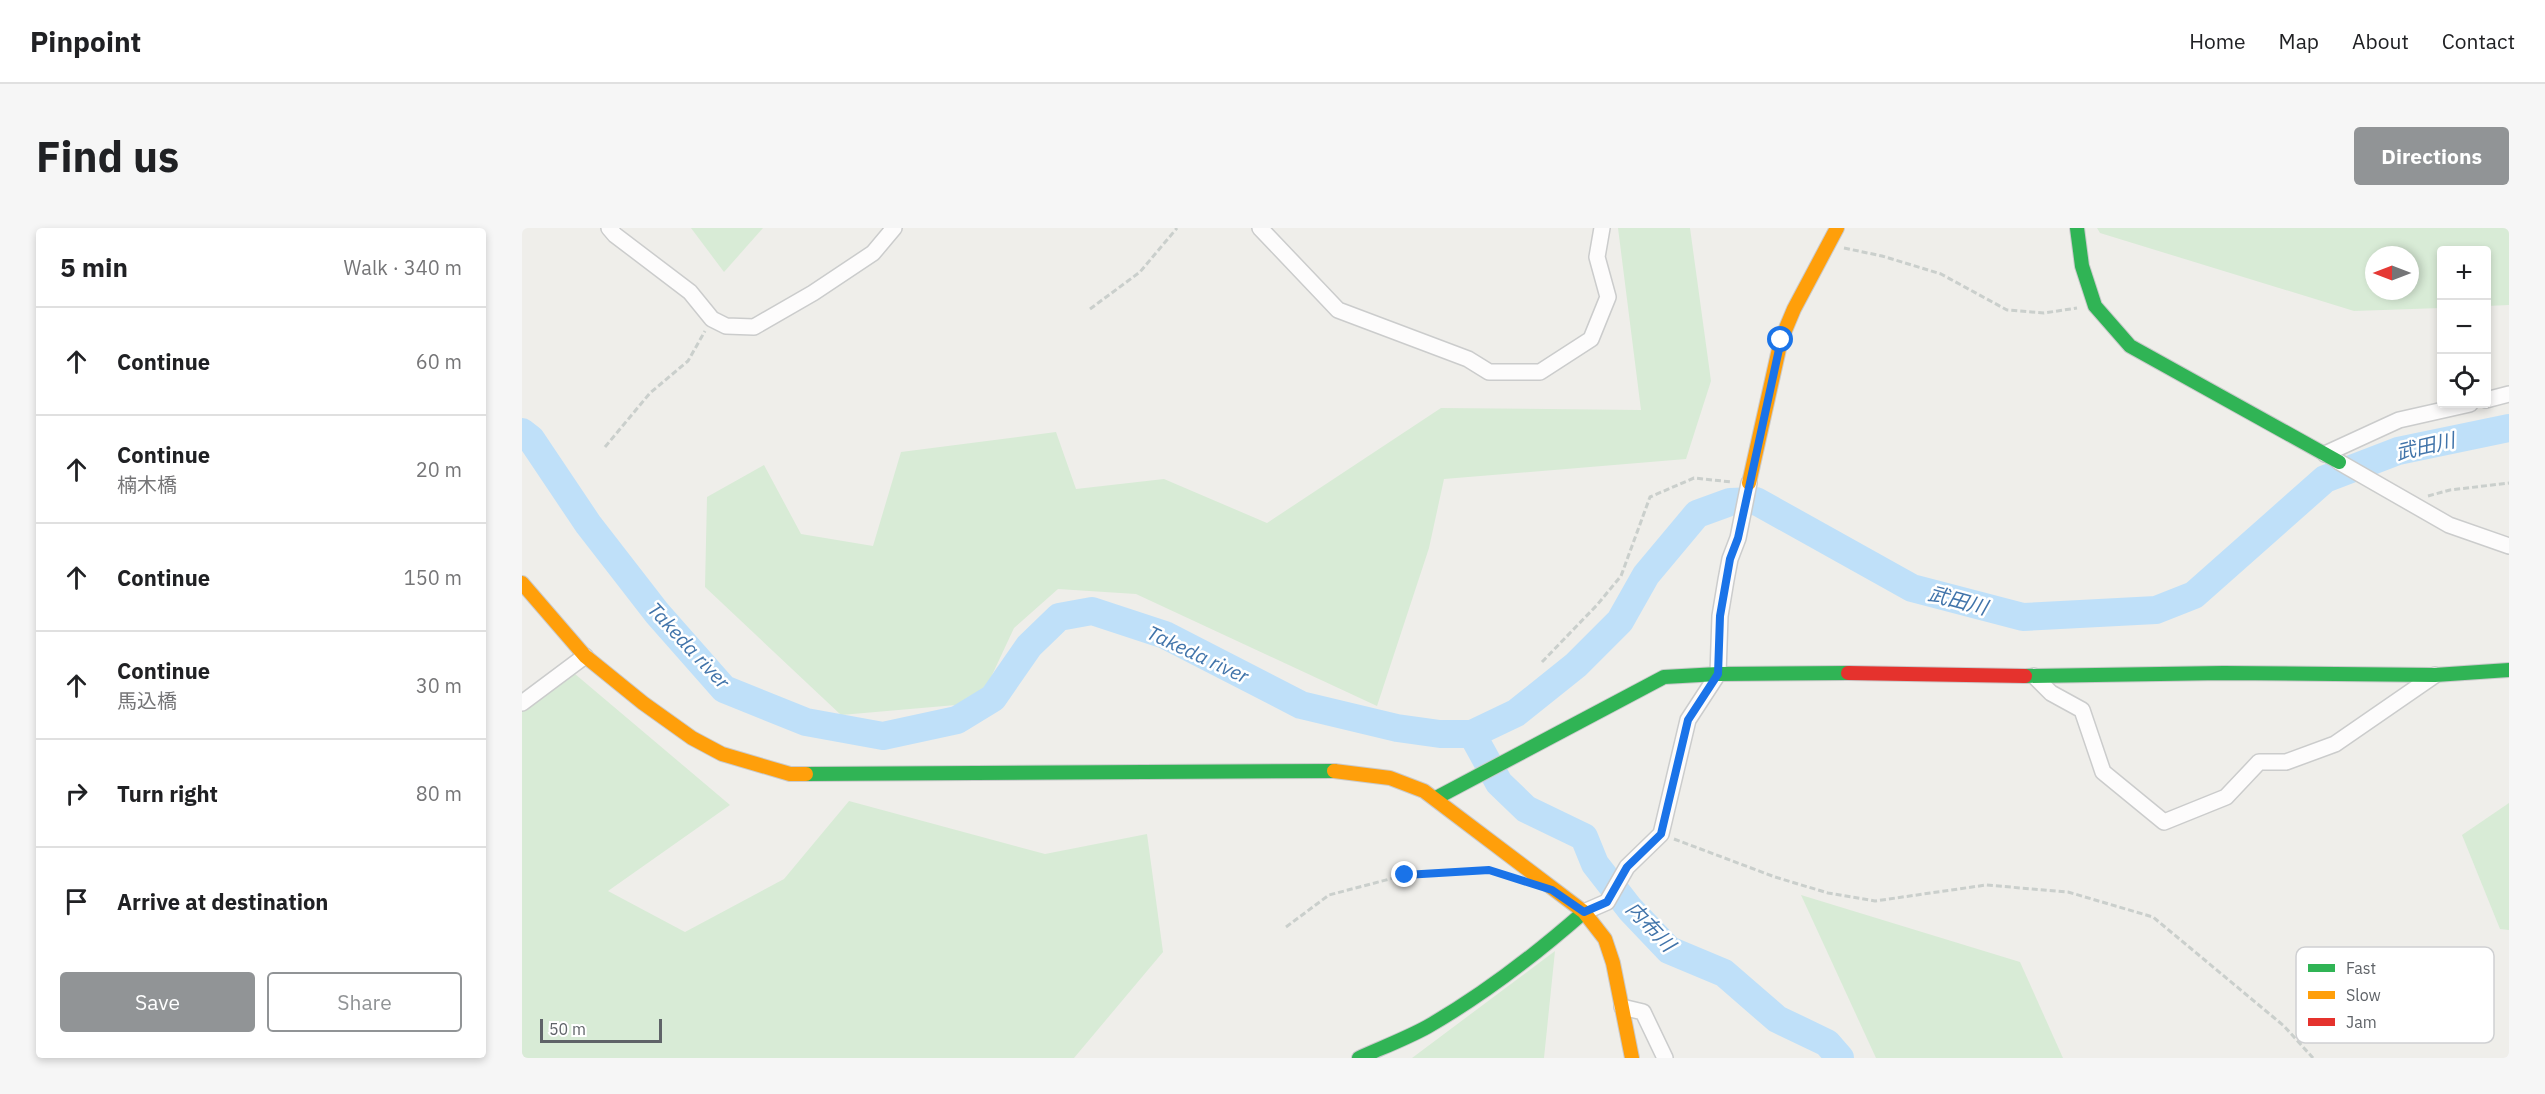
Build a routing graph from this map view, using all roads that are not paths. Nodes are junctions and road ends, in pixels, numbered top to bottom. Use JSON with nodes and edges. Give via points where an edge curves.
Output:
{"nodes":[{"id":1,"x":609,"y":228,"type":"edge"},
{"id":2,"x":894,"y":228,"type":"edge"},
{"id":3,"x":1260,"y":228,"type":"edge"},
{"id":4,"x":1602,"y":228,"type":"edge"},
{"id":5,"x":1837,"y":228,"type":"edge"},
{"id":6,"x":2077,"y":228,"type":"edge"},
{"id":7,"x":2509,"y":394,"type":"edge"},
{"id":8,"x":2491,"y":399,"type":"edge"},
{"id":9,"x":2452,"y":408,"type":"edge"},
{"id":10,"x":2325,"y":454,"type":"junction"},
{"id":11,"x":2339,"y":462,"type":"joint"},
{"id":12,"x":1749,"y":483,"type":"joint"},
{"id":13,"x":2509,"y":546,"type":"edge"},
{"id":14,"x":522,"y":583,"type":"edge"},
{"id":15,"x":585,"y":656,"type":"junction"},
{"id":16,"x":2509,"y":670,"type":"edge"},
{"id":17,"x":1718,"y":674,"type":"junction"},
{"id":18,"x":2434,"y":675,"type":"junction"},
{"id":19,"x":2034,"y":676,"type":"junction"},
{"id":20,"x":522,"y":703,"type":"edge"},
{"id":21,"x":1436,"y":798,"type":"junction"},
{"id":22,"x":1584,"y":912,"type":"junction"},
{"id":23,"x":1622,"y":1007,"type":"junction"},
{"id":24,"x":1359,"y":1058,"type":"edge"},
{"id":25,"x":1632,"y":1058,"type":"edge"},
{"id":26,"x":1665,"y":1058,"type":"edge"}],
"edges":[{"from":1,"to":2,"type":"street","via":[[690,292],[712,319],[726,326],[754,327],[873,253]]},
{"from":3,"to":4,"type":"street","via":[[1338,310],[1468,359],[1489,372],[1540,372],[1591,339],[1608,297],[1597,257]]},
{"from":5,"to":12,"type":"street","via":[[1781,340]]},
{"from":6,"to":10,"type":"street","via":[[2082,266],[2095,306],[2130,346]]},
{"from":7,"to":8,"type":"street"},
{"from":9,"to":10,"type":"street","via":[[2399,420]]},
{"from":10,"to":11,"type":"street"},
{"from":11,"to":13,"type":"street","via":[[2449,525]]},
{"from":12,"to":17,"type":"street","via":[[1720,616]]},
{"from":14,"to":15,"type":"street"},
{"from":15,"to":20,"type":"street"},
{"from":15,"to":21,"type":"street","via":[[692,738],[722,754],[790,774],[1341,771],[1400,780]]},
{"from":16,"to":18,"type":"street"},
{"from":17,"to":19,"type":"street"},
{"from":17,"to":21,"type":"street","via":[[1664,677]]},
{"from":17,"to":22,"type":"street","via":[[1688,720],[1661,834],[1627,867],[1607,902]]},
{"from":18,"to":19,"type":"street"},
{"from":18,"to":19,"type":"street","via":[[2336,744],[2286,762],[2259,762],[2226,798],[2164,822],[2103,772],[2082,710],[2051,693]]},
{"from":21,"to":22,"type":"street"},
{"from":22,"to":23,"type":"street","via":[[1605,939]]},
{"from":22,"to":24,"type":"street","via":[[1542,949],[1477,996],[1425,1028]]},
{"from":23,"to":25,"type":"street"},
{"from":23,"to":26,"type":"street","via":[[1643,1012]]}]}
